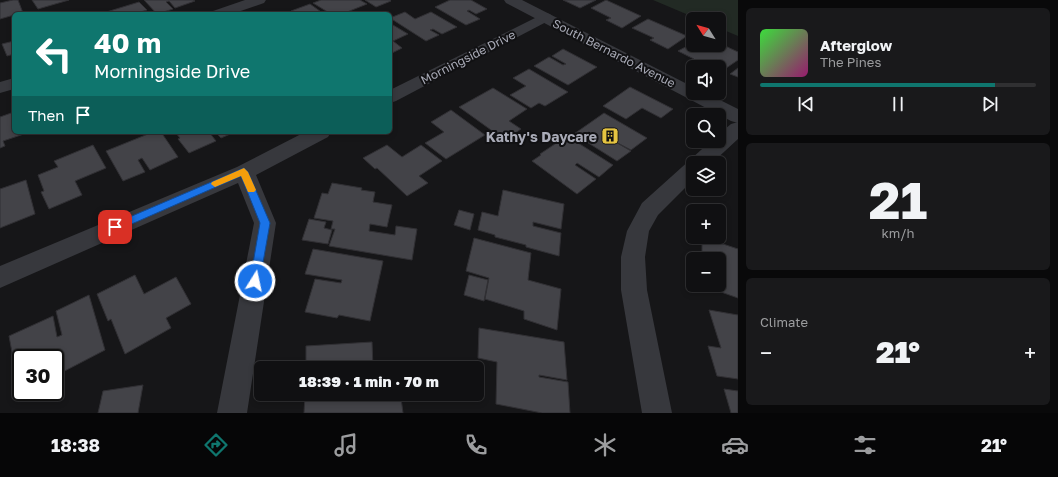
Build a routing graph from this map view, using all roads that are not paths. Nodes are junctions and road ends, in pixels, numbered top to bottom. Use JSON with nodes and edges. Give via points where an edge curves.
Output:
{"nodes":[{"id":1,"x":259,"y":0,"type":"edge"},
{"id":2,"x":511,"y":0,"type":"edge"},
{"id":3,"x":224,"y":12,"type":"edge"},
{"id":4,"x":545,"y":17,"type":"junction"},
{"id":5,"x":12,"y":84,"type":"edge"},
{"id":6,"x":0,"y":88,"type":"edge"},
{"id":7,"x":392,"y":96,"type":"edge"},
{"id":8,"x":738,"y":117,"type":"edge"},
{"id":9,"x":738,"y":128,"type":"edge"},
{"id":10,"x":317,"y":134,"type":"edge"},
{"id":11,"x":707,"y":156,"type":"edge"},
{"id":12,"x":244,"y":172,"type":"junction"},
{"id":13,"x":686,"y":175,"type":"edge"},
{"id":14,"x":0,"y":277,"type":"edge"},
{"id":15,"x":232,"y":413,"type":"edge"},
{"id":16,"x":657,"y":413,"type":"edge"}],
"edges":[{"from":1,"to":3,"type":"street"},
{"from":2,"to":4,"type":"street","name":"South Bernardo Avenue"},
{"from":4,"to":7,"type":"street","name":"Morningside Drive"},
{"from":4,"to":8,"type":"street","name":"South Bernardo Avenue"},
{"from":5,"to":6,"type":"street"},
{"from":9,"to":11,"type":"street"},
{"from":10,"to":12,"type":"street"},
{"from":12,"to":14,"type":"street"},
{"from":12,"to":15,"type":"street","via":[[265,223]]},
{"from":13,"to":16,"type":"street","via":[[650,209],[638,231],[633,258],[634,290]]}]}
